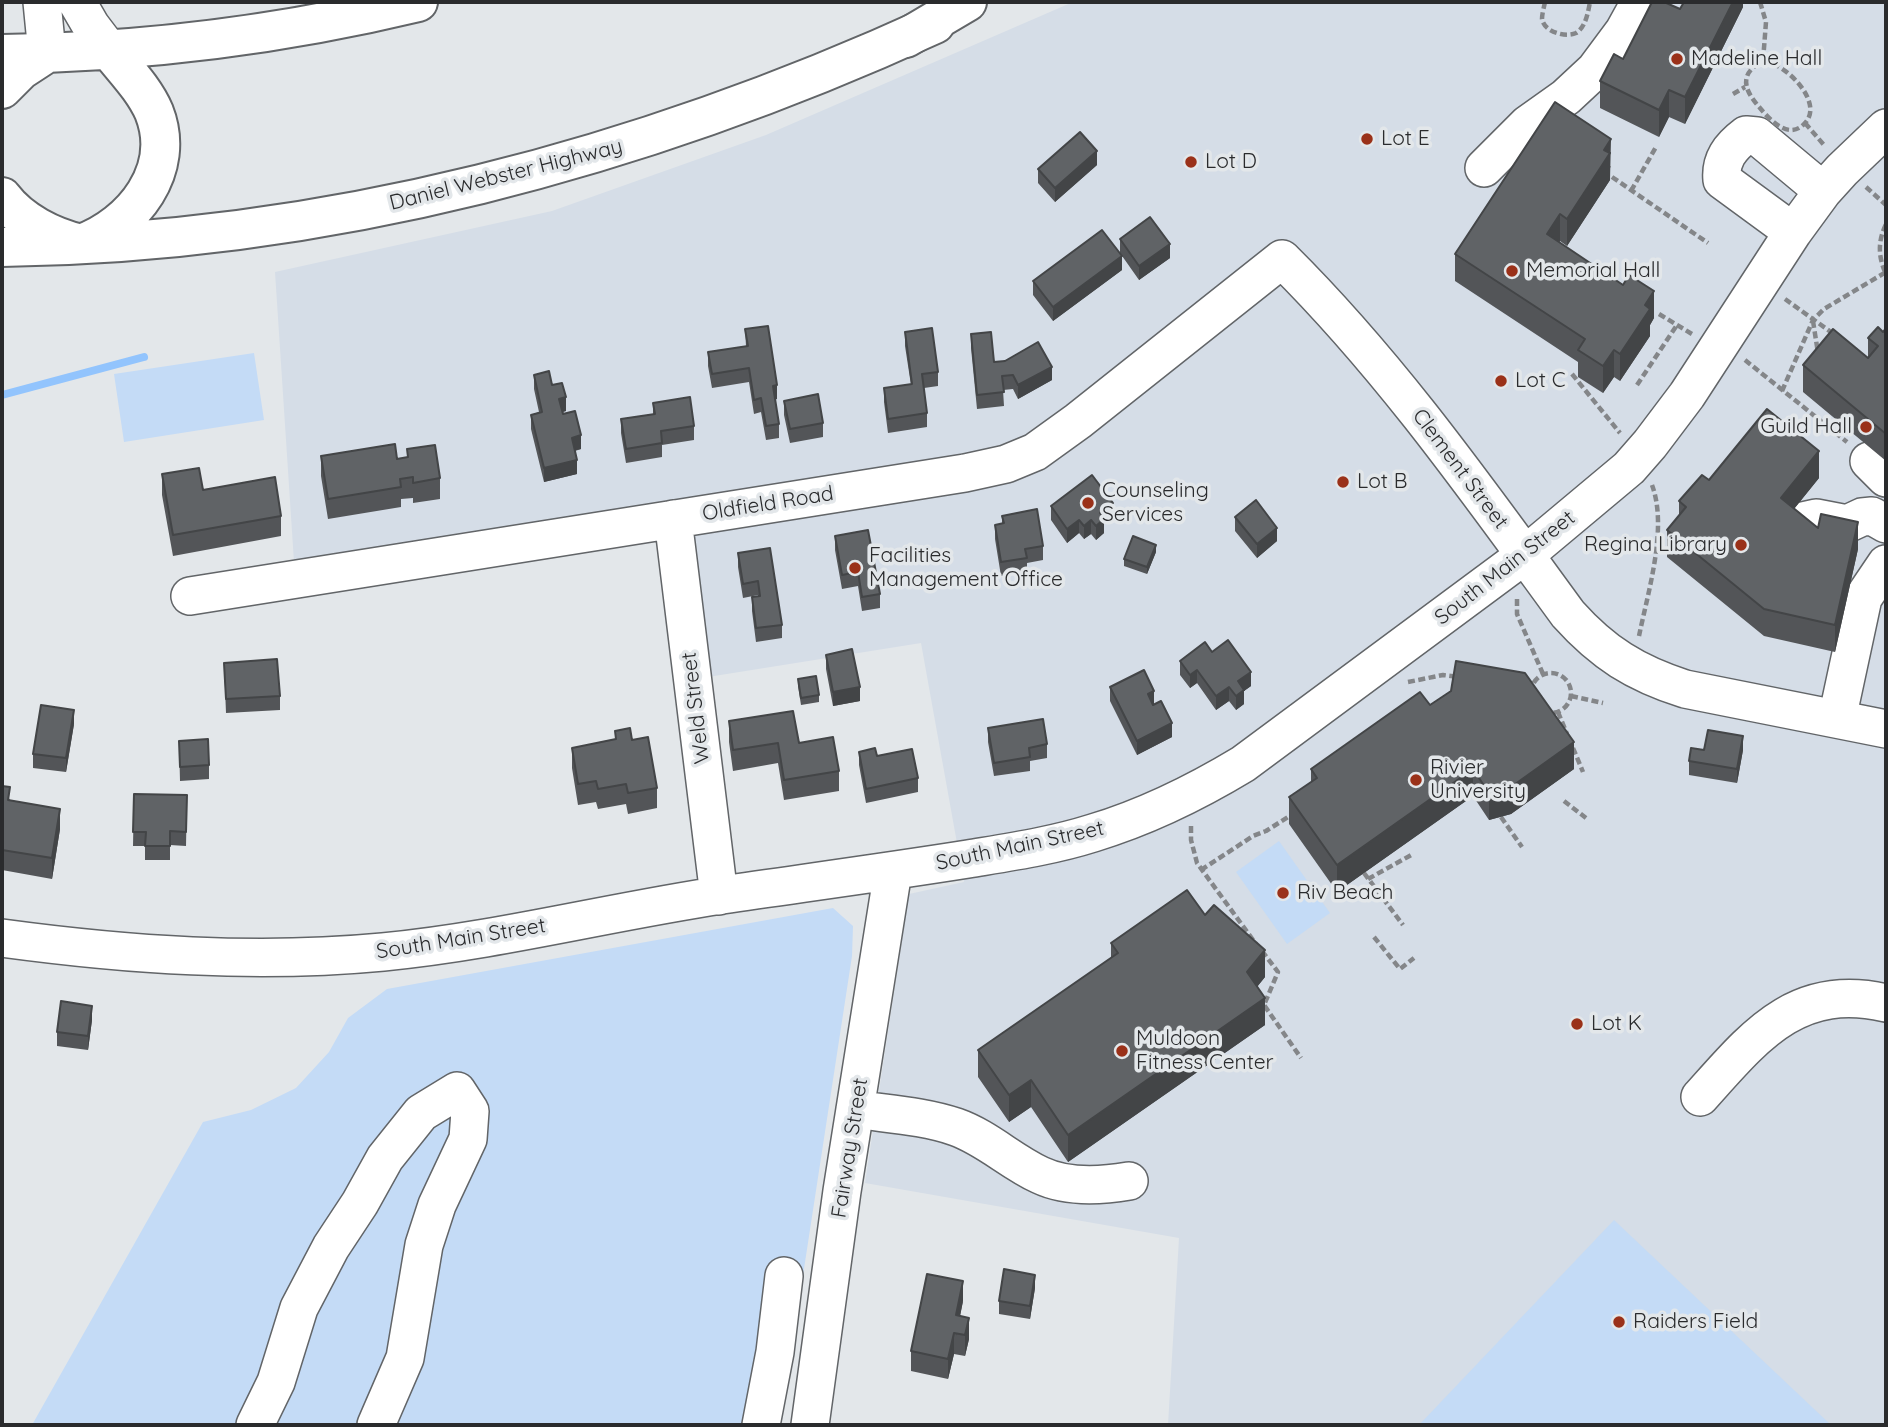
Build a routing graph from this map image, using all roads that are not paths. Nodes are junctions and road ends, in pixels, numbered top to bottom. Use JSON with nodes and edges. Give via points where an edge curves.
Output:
{"nodes":[{"id":1,"x":42,"y":2,"type":"edge"},
{"id":2,"x":77,"y":2,"type":"edge"},
{"id":3,"x":418,"y":2,"type":"edge"},
{"id":4,"x":967,"y":2,"type":"edge"},
{"id":5,"x":985,"y":2,"type":"edge"},
{"id":6,"x":1640,"y":2,"type":"edge"},
{"id":7,"x":906,"y":38,"type":"junction"},
{"id":8,"x":110,"y":51,"type":"junction"},
{"id":9,"x":47,"y":53,"type":"junction"},
{"id":10,"x":2,"y":54,"type":"edge"},
{"id":11,"x":2,"y":89,"type":"edge"},
{"id":12,"x":1886,"y":128,"type":"edge"},
{"id":13,"x":1484,"y":168,"type":"dead end"},
{"id":14,"x":1823,"y":191,"type":"junction"},
{"id":15,"x":2,"y":197,"type":"edge"},
{"id":16,"x":1793,"y":232,"type":"junction"},
{"id":17,"x":81,"y":244,"type":"junction"},
{"id":18,"x":2,"y":247,"type":"edge"},
{"id":19,"x":1282,"y":259,"type":"joint"},
{"id":20,"x":673,"y":519,"type":"junction"},
{"id":21,"x":1798,"y":522,"type":"edge"},
{"id":22,"x":1886,"y":524,"type":"edge"},
{"id":23,"x":1525,"y":555,"type":"junction"},
{"id":24,"x":1886,"y":565,"type":"edge"},
{"id":25,"x":190,"y":596,"type":"dead end"},
{"id":26,"x":1837,"y":719,"type":"junction"},
{"id":27,"x":1886,"y":729,"type":"edge"},
{"id":28,"x":893,"y":871,"type":"junction"},
{"id":29,"x":719,"y":896,"type":"junction"},
{"id":30,"x":2,"y":938,"type":"edge"},
{"id":31,"x":1886,"y":1003,"type":"edge"},
{"id":32,"x":1700,"y":1097,"type":"dead end"},
{"id":33,"x":855,"y":1109,"type":"junction"},
{"id":34,"x":1129,"y":1181,"type":"dead end"},
{"id":35,"x":784,"y":1276,"type":"dead end"},
{"id":36,"x":254,"y":1425,"type":"edge"},
{"id":37,"x":376,"y":1425,"type":"edge"},
{"id":38,"x":761,"y":1425,"type":"edge"},
{"id":39,"x":810,"y":1425,"type":"edge"}],
"edges":[{"from":1,"to":9,"type":"street"},
{"from":2,"to":8,"type":"street"},
{"from":3,"to":8,"type":"main road","via":[[288,30]]},
{"from":4,"to":7,"type":"main road"},
{"from":5,"to":7,"type":"main road","name":"Daniel Webster Highway"},
{"from":6,"to":13,"type":"street","via":[[1595,70],[1528,124]]},
{"from":7,"to":17,"type":"main road","name":"Daniel Webster Highway","via":[[689,123],[480,185],[287,224]]},
{"from":8,"to":9,"type":"main road"},
{"from":8,"to":17,"type":"main road","via":[[155,116],[159,161],[150,187],[134,209],[111,229]]},
{"from":9,"to":10,"type":"main road"},
{"from":9,"to":11,"type":"main road"},
{"from":12,"to":14,"type":"street","name":"South Main Street"},
{"from":14,"to":16,"type":"street","name":"South Main Street"},
{"from":14,"to":16,"type":"street","via":[[1757,136],[1746,135],[1727,154],[1721,180]]},
{"from":15,"to":17,"type":"main road","via":[[44,230]]},
{"from":16,"to":23,"type":"street","name":"South Main Street","via":[[1650,444],[1607,488]]},
{"from":17,"to":18,"type":"main road","name":"Daniel Webster Highway"},
{"from":19,"to":20,"type":"street","name":"Oldfield Road","via":[[1035,452],[965,473]]},
{"from":19,"to":23,"type":"street","name":"Clement Street","via":[[1385,371]]},
{"from":20,"to":25,"type":"street","name":"Oldfield Road"},
{"from":20,"to":29,"type":"street","name":"Weld Street"},
{"from":21,"to":22,"type":"street","via":[[1816,519],[1847,524],[1872,516]]},
{"from":23,"to":26,"type":"street","name":"Clement Street","via":[[1582,630],[1636,670],[1685,689]]},
{"from":23,"to":28,"type":"street","name":"South Main Street","via":[[1243,764],[1185,797],[1091,834]]},
{"from":24,"to":26,"type":"street","via":[[1863,598]]},
{"from":26,"to":27,"type":"street","name":"Clement Street"},
{"from":28,"to":29,"type":"street","name":"South Main Street"},
{"from":28,"to":33,"type":"street","name":"Fairway Street"},
{"from":29,"to":30,"type":"street","name":"South Main Street","via":[[469,940],[335,956],[204,957]]},
{"from":31,"to":32,"type":"street","via":[[1861,997],[1801,1008],[1748,1044]]},
{"from":33,"to":34,"type":"street","via":[[954,1126],[1040,1175],[1065,1183]]},
{"from":33,"to":39,"type":"street","name":"Fairway Street"},
{"from":35,"to":38,"type":"street"},
{"from":36,"to":37,"type":"street","via":[[276,1382],[299,1308],[385,1158],[421,1113],[457,1091],[470,1111],[468,1139],[424,1245],[405,1358]]}]}
